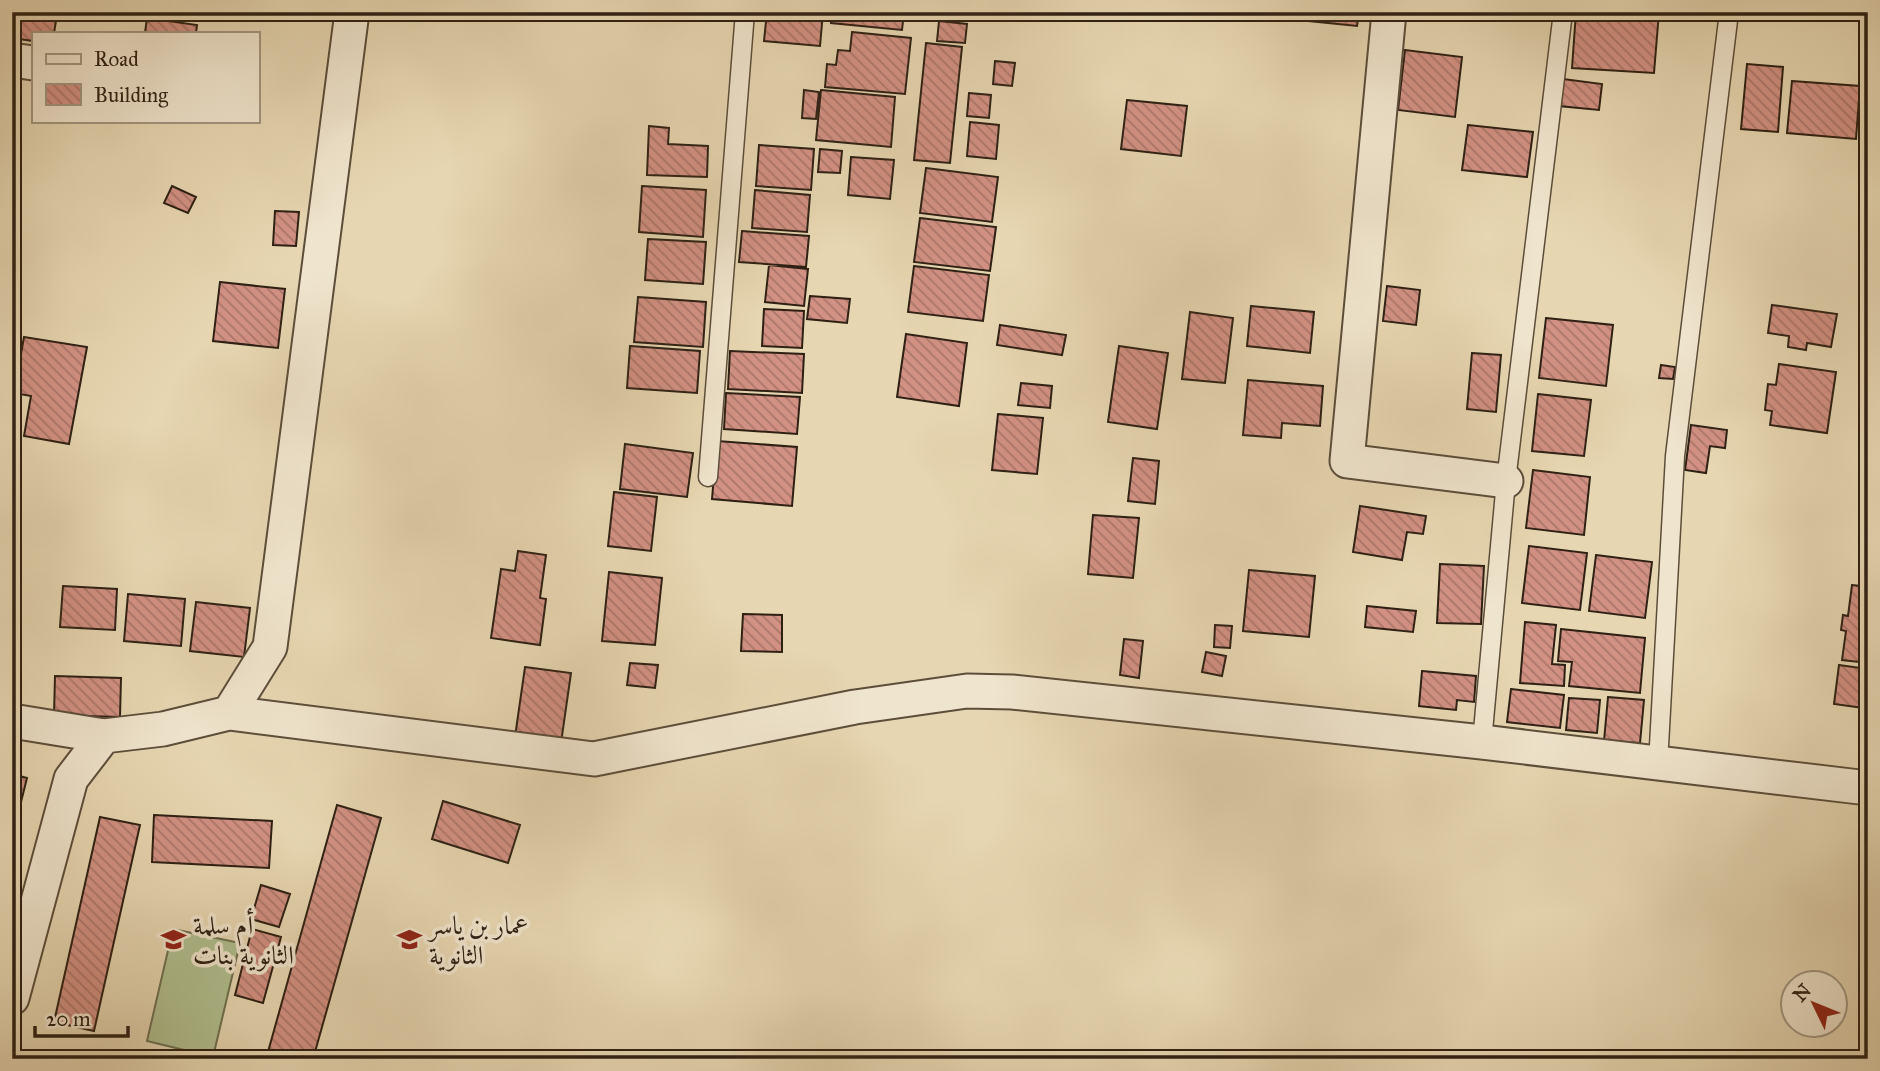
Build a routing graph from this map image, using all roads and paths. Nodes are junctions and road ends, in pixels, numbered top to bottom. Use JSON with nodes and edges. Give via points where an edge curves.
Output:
{"nodes":[{"id":1,"x":352,"y":12,"type":"edge"},
{"id":2,"x":745,"y":12,"type":"edge"},
{"id":3,"x":1389,"y":12,"type":"edge"},
{"id":4,"x":1563,"y":12,"type":"edge"},
{"id":5,"x":1728,"y":12,"type":"edge"},
{"id":6,"x":12,"y":60,"type":"edge"},
{"id":7,"x":32,"y":63,"type":"edge"},
{"id":8,"x":708,"y":477,"type":"dead end"},
{"id":9,"x":1506,"y":481,"type":"junction"},
{"id":10,"x":229,"y":713,"type":"junction"},
{"id":11,"x":12,"y":721,"type":"edge"},
{"id":12,"x":104,"y":736,"type":"junction"},
{"id":13,"x":1482,"y":742,"type":"junction"},
{"id":14,"x":1658,"y":764,"type":"junction"},
{"id":15,"x":1868,"y":788,"type":"edge"},
{"id":16,"x":12,"y":998,"type":"edge"}],
"edges":[{"from":1,"to":10,"type":"street","via":[[270,647]]},
{"from":2,"to":8,"type":"lane"},
{"from":3,"to":9,"type":"street","via":[[1347,461]]},
{"from":4,"to":9,"type":"lane"},
{"from":5,"to":14,"type":"lane","via":[[1675,456]]},
{"from":6,"to":7,"type":"street"},
{"from":9,"to":13,"type":"lane"},
{"from":10,"to":12,"type":"street","via":[[163,729]]},
{"from":10,"to":13,"type":"street","via":[[594,759],[855,707],[967,691],[1012,692]]},
{"from":11,"to":12,"type":"street"},
{"from":12,"to":16,"type":"street","via":[[71,779]]},
{"from":13,"to":14,"type":"street"},
{"from":14,"to":15,"type":"street"}]}
